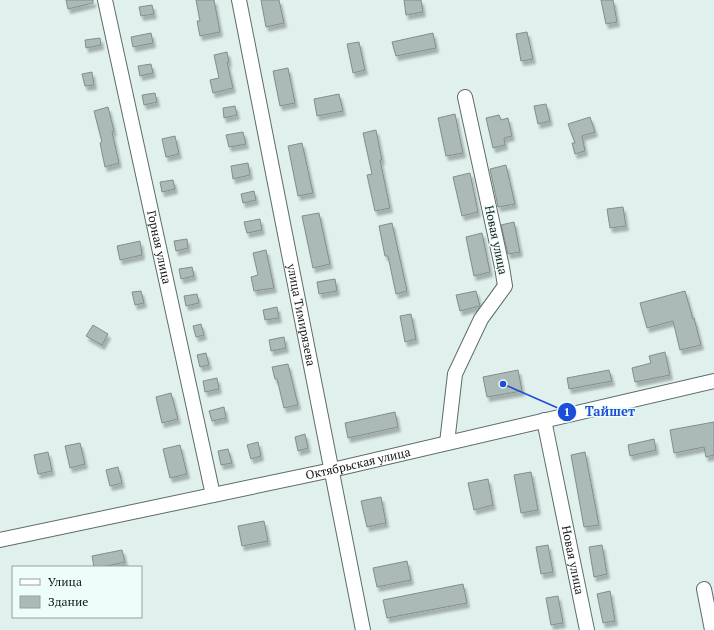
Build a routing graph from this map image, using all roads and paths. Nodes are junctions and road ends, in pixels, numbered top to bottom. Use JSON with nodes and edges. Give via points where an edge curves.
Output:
{"nodes":[{"id":1,"x":105,"y":0,"type":"edge"},
{"id":2,"x":239,"y":0,"type":"edge"},
{"id":3,"x":464,"y":97,"type":"dead end"},
{"id":4,"x":714,"y":381,"type":"edge"},
{"id":5,"x":544,"y":420,"type":"junction"},
{"id":6,"x":447,"y":443,"type":"junction"},
{"id":7,"x":332,"y":470,"type":"junction"},
{"id":8,"x":213,"y":495,"type":"junction"},
{"id":9,"x":0,"y":540,"type":"edge"},
{"id":10,"x":704,"y":589,"type":"dead end"},
{"id":11,"x":363,"y":630,"type":"edge"},
{"id":12,"x":587,"y":630,"type":"edge"},
{"id":13,"x":712,"y":630,"type":"edge"}],
"edges":[{"from":1,"to":8,"type":"street","name":"Горная улица"},
{"from":2,"to":7,"type":"street","name":"улица Тимирязева"},
{"from":3,"to":6,"type":"street","name":"Новая улица","via":[[505,286],[481,319],[455,374]]},
{"from":4,"to":5,"type":"street","name":"Октябрьская улица"},
{"from":5,"to":6,"type":"street","name":"Октябрьская улица"},
{"from":5,"to":12,"type":"street","name":"Новая улица"},
{"from":6,"to":7,"type":"street","name":"Октябрьская улица"},
{"from":7,"to":8,"type":"street","name":"Октябрьская улица"},
{"from":7,"to":11,"type":"street","name":"улица Тимирязева"},
{"from":8,"to":9,"type":"street","name":"Октябрьская улица"},
{"from":10,"to":13,"type":"street"}]}
